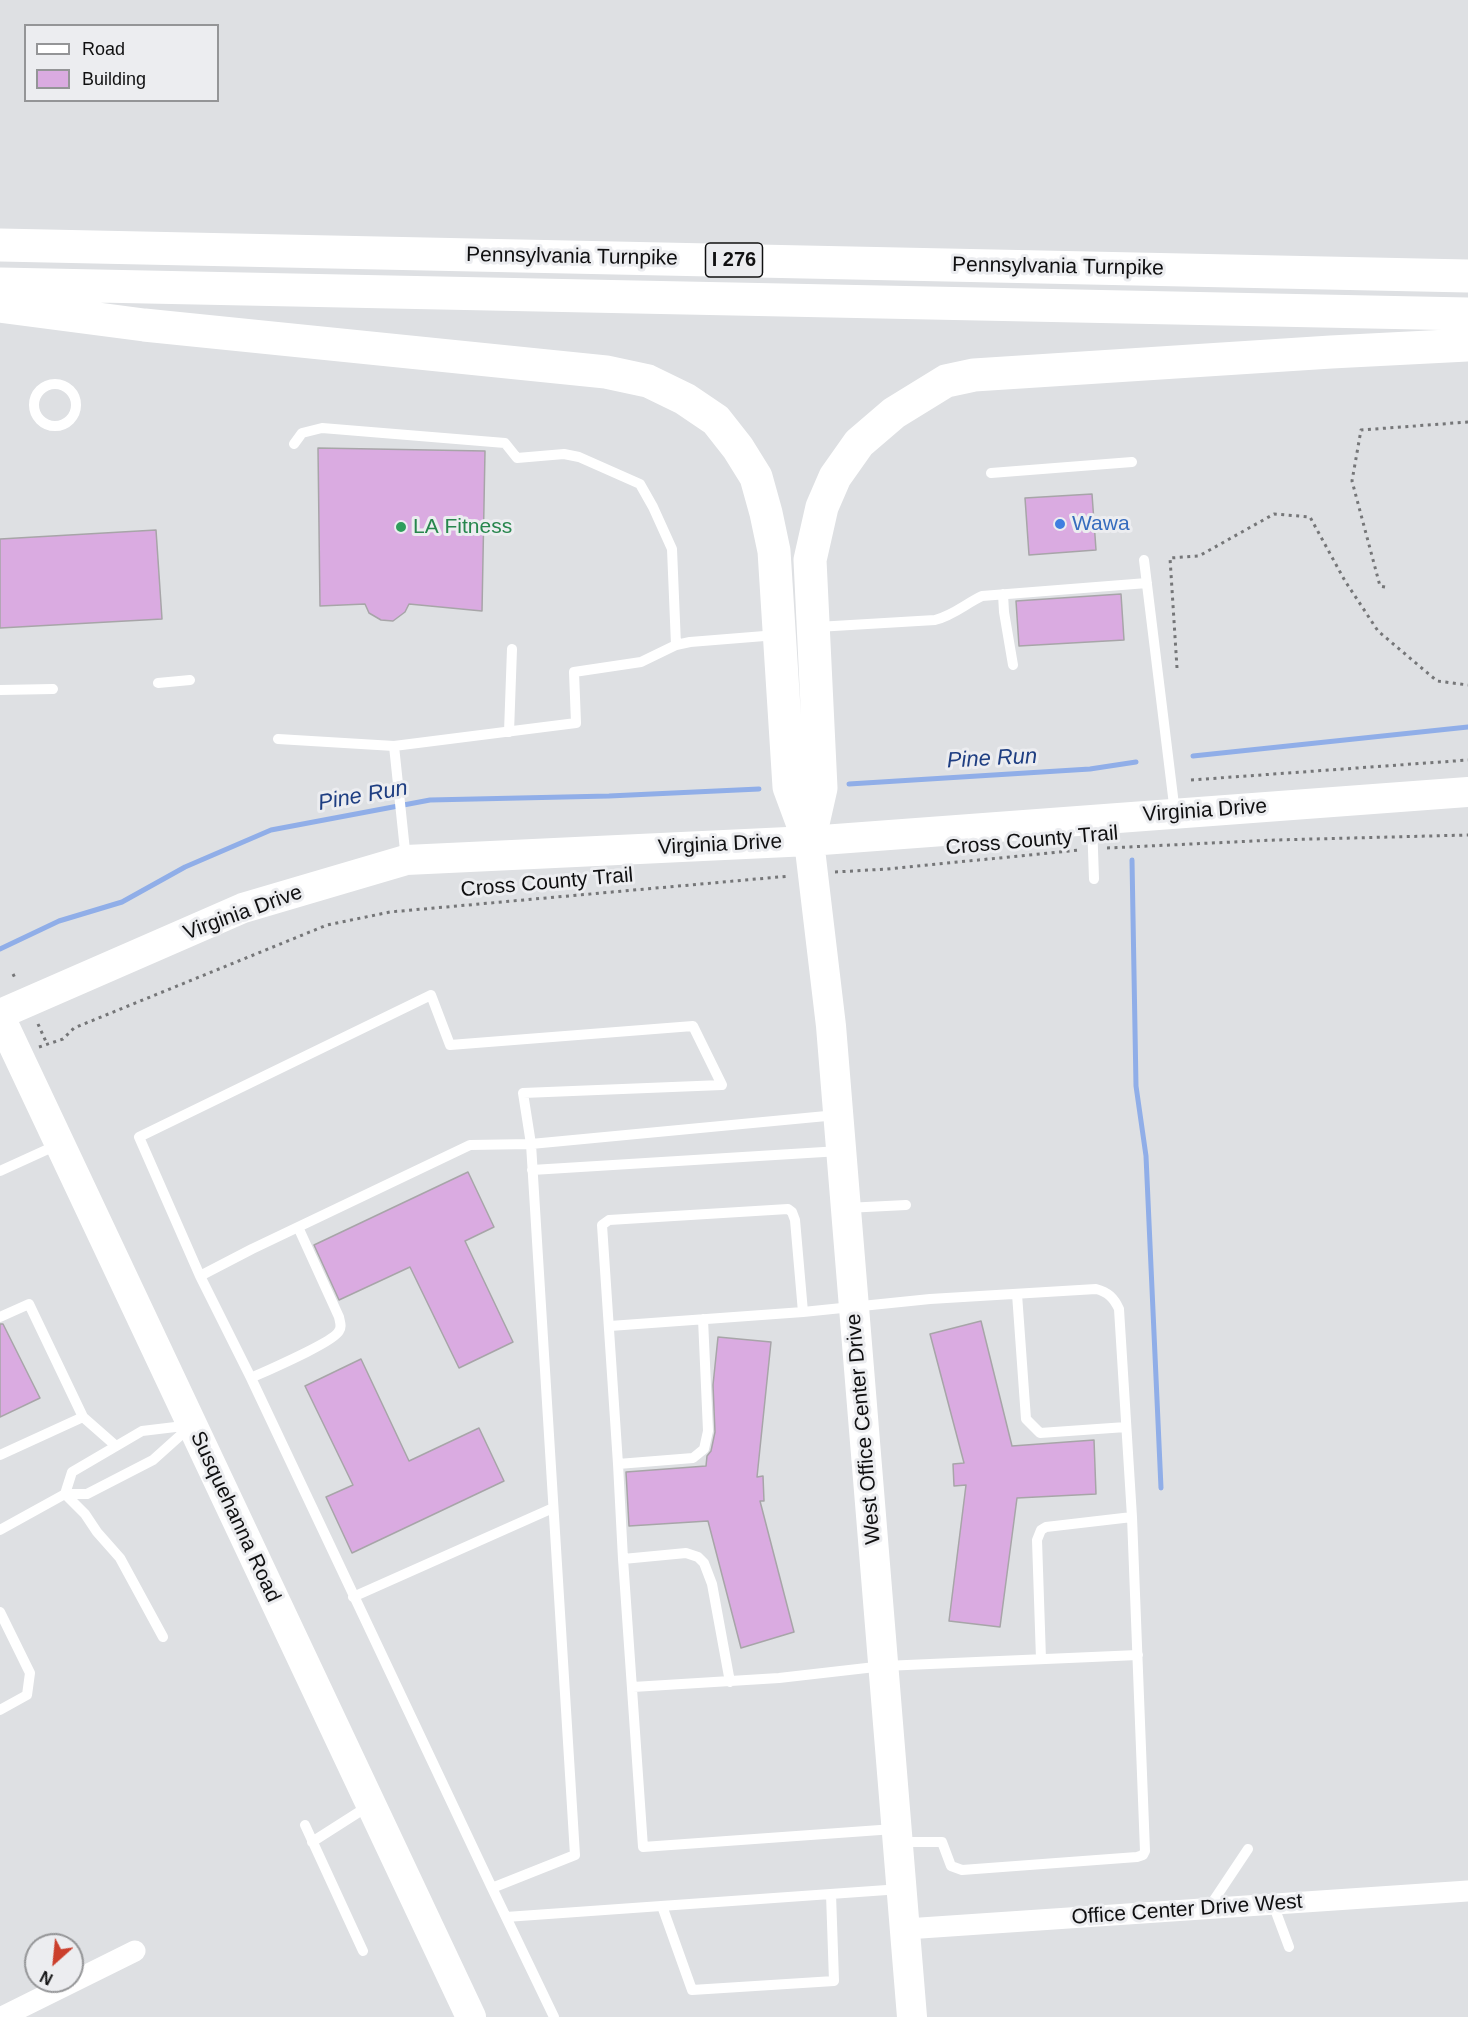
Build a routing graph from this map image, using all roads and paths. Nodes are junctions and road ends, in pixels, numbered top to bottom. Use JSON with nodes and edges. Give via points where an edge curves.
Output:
{"nodes":[{"id":1,"x":0,"y":245,"type":"edge"},
{"id":2,"x":1468,"y":276,"type":"edge"},
{"id":3,"x":0,"y":284,"type":"edge"},
{"id":4,"x":0,"y":306,"type":"edge"},
{"id":5,"x":1468,"y":314,"type":"edge"},
{"id":6,"x":1468,"y":345,"type":"edge"},
{"id":7,"x":76,"y":408,"type":"joint"},
{"id":8,"x":1468,"y":422,"type":"edge"},
{"id":9,"x":294,"y":444,"type":"dead end"},
{"id":10,"x":1132,"y":462,"type":"dead end"},
{"id":11,"x":991,"y":473,"type":"dead end"},
{"id":12,"x":1144,"y":560,"type":"dead end"},
{"id":13,"x":1147,"y":583,"type":"junction"},
{"id":14,"x":1385,"y":587,"type":"dead end"},
{"id":15,"x":1003,"y":594,"type":"junction"},
{"id":16,"x":813,"y":627,"type":"junction"},
{"id":17,"x":779,"y":635,"type":"junction"},
{"id":18,"x":676,"y":645,"type":"junction"},
{"id":19,"x":512,"y":649,"type":"dead end"},
{"id":20,"x":1013,"y":665,"type":"dead end"},
{"id":21,"x":1177,"y":668,"type":"dead end"},
{"id":22,"x":190,"y":680,"type":"dead end"},
{"id":23,"x":158,"y":682,"type":"dead end"},
{"id":24,"x":1468,"y":685,"type":"edge"},
{"id":25,"x":54,"y":689,"type":"dead end"},
{"id":26,"x":0,"y":690,"type":"edge"},
{"id":27,"x":509,"y":732,"type":"junction"},
{"id":28,"x":278,"y":739,"type":"dead end"},
{"id":29,"x":394,"y":746,"type":"junction"},
{"id":30,"x":1468,"y":760,"type":"edge"},
{"id":31,"x":1191,"y":780,"type":"dead end"},
{"id":32,"x":1468,"y":792,"type":"edge"},
{"id":33,"x":1175,"y":814,"type":"junction"},
{"id":34,"x":1092,"y":834,"type":"junction"},
{"id":35,"x":1468,"y":835,"type":"edge"},
{"id":36,"x":809,"y":841,"type":"junction"},
{"id":37,"x":406,"y":860,"type":"junction"},
{"id":38,"x":812,"y":874,"type":"junction"},
{"id":39,"x":1094,"y":879,"type":"dead end"},
{"id":40,"x":0,"y":1016,"type":"edge"},
{"id":41,"x":17,"y":1055,"type":"junction"},
{"id":42,"x":838,"y":1114,"type":"junction"},
{"id":43,"x":60,"y":1144,"type":"junction"},
{"id":44,"x":531,"y":1144,"type":"junction"},
{"id":45,"x":841,"y":1151,"type":"junction"},
{"id":46,"x":532,"y":1170,"type":"junction"},
{"id":47,"x":0,"y":1171,"type":"edge"},
{"id":48,"x":906,"y":1205,"type":"dead end"},
{"id":49,"x":846,"y":1208,"type":"junction"},
{"id":50,"x":298,"y":1227,"type":"junction"},
{"id":51,"x":200,"y":1276,"type":"junction"},
{"id":52,"x":1017,"y":1293,"type":"junction"},
{"id":53,"x":854,"y":1306,"type":"junction"},
{"id":54,"x":803,"y":1312,"type":"junction"},
{"id":55,"x":0,"y":1317,"type":"edge"},
{"id":56,"x":703,"y":1319,"type":"junction"},
{"id":57,"x":609,"y":1326,"type":"junction"},
{"id":58,"x":251,"y":1378,"type":"junction"},
{"id":59,"x":83,"y":1417,"type":"junction"},
{"id":60,"x":192,"y":1425,"type":"junction"},
{"id":61,"x":1126,"y":1427,"type":"junction"},
{"id":62,"x":116,"y":1446,"type":"junction"},
{"id":63,"x":0,"y":1455,"type":"edge"},
{"id":64,"x":618,"y":1464,"type":"junction"},
{"id":65,"x":65,"y":1494,"type":"junction"},
{"id":66,"x":553,"y":1508,"type":"junction"},
{"id":67,"x":1132,"y":1518,"type":"junction"},
{"id":68,"x":0,"y":1530,"type":"edge"},
{"id":69,"x":623,"y":1559,"type":"junction"},
{"id":70,"x":353,"y":1597,"type":"junction"},
{"id":71,"x":0,"y":1612,"type":"edge"},
{"id":72,"x":163,"y":1637,"type":"dead end"},
{"id":73,"x":1138,"y":1655,"type":"junction"},
{"id":74,"x":1041,"y":1659,"type":"junction"},
{"id":75,"x":884,"y":1666,"type":"junction"},
{"id":76,"x":730,"y":1682,"type":"junction"},
{"id":77,"x":633,"y":1687,"type":"junction"},
{"id":78,"x":0,"y":1710,"type":"edge"},
{"id":79,"x":371,"y":1804,"type":"junction"},
{"id":80,"x":305,"y":1825,"type":"dead end"},
{"id":81,"x":898,"y":1835,"type":"junction"},
{"id":82,"x":312,"y":1842,"type":"junction"},
{"id":83,"x":1248,"y":1849,"type":"dead end"},
{"id":84,"x":492,"y":1888,"type":"junction"},
{"id":85,"x":903,"y":1889,"type":"junction"},
{"id":86,"x":1468,"y":1891,"type":"edge"},
{"id":87,"x":831,"y":1894,"type":"junction"},
{"id":88,"x":1273,"y":1904,"type":"junction"},
{"id":89,"x":662,"y":1906,"type":"junction"},
{"id":90,"x":1208,"y":1909,"type":"junction"},
{"id":91,"x":506,"y":1917,"type":"junction"},
{"id":92,"x":906,"y":1929,"type":"junction"},
{"id":93,"x":1289,"y":1947,"type":"dead end"},
{"id":94,"x":135,"y":1951,"type":"dead end"},
{"id":95,"x":363,"y":1951,"type":"dead end"},
{"id":96,"x":2,"y":2017,"type":"edge"},
{"id":97,"x":471,"y":2017,"type":"edge"},
{"id":98,"x":554,"y":2017,"type":"edge"},
{"id":99,"x":912,"y":2017,"type":"edge"}],
"edges":[{"from":1,"to":2,"type":"highway","name":"Pennsylvania Turnpike","number":"I 276"},
{"from":3,"to":5,"type":"highway","name":"Pennsylvania Turnpike","number":"I 276"},
{"from":4,"to":17,"type":"highway","via":[[144,325],[606,372],[648,381],[686,399],[716,420],[756,477],[774,551]]},
{"from":6,"to":16,"type":"highway","via":[[974,375],[946,381],[894,413],[859,443],[835,477],[822,507],[810,560]]},
{"from":7,"to":7,"type":"lane","via":[[72,392],[57,384],[41,388],[33,403],[38,418],[52,428],[68,422]]},
{"from":8,"to":14,"type":"path","via":[[1360,430],[1352,481],[1380,586]]},
{"from":9,"to":18,"type":"lane","via":[[302,433],[322,428],[505,443],[517,458],[564,454],[579,457],[639,484],[672,549]]},
{"from":10,"to":11,"type":"lane"},
{"from":12,"to":13,"type":"lane"},
{"from":13,"to":15,"type":"lane"},
{"from":13,"to":33,"type":"lane"},
{"from":15,"to":16,"type":"lane","via":[[982,596],[953,615],[935,620]]},
{"from":15,"to":20,"type":"lane"},
{"from":16,"to":36,"type":"highway","via":[[821,788]]},
{"from":17,"to":18,"type":"lane"},
{"from":17,"to":36,"type":"highway","via":[[789,787]]},
{"from":18,"to":27,"type":"lane","via":[[641,662],[574,672],[576,723]]},
{"from":19,"to":27,"type":"lane"},
{"from":21,"to":24,"type":"path","via":[[1170,558],[1199,556],[1274,514],[1310,517],[1378,631],[1437,681]]},
{"from":22,"to":23,"type":"lane"},
{"from":25,"to":26,"type":"lane"},
{"from":27,"to":29,"type":"lane"},
{"from":28,"to":29,"type":"lane"},
{"from":29,"to":37,"type":"lane"},
{"from":30,"to":31,"type":"path"},
{"from":32,"to":33,"type":"main road","name":"Virginia Drive"},
{"from":33,"to":34,"type":"main road","name":"Virginia Drive"},
{"from":34,"to":35,"type":"path","name":"Cross County Trail","via":[[1275,840]]},
{"from":34,"to":36,"type":"main road","name":"Virginia Drive"},
{"from":34,"to":38,"type":"path","name":"Cross County Trail","via":[[887,869]]},
{"from":34,"to":39,"type":"lane"},
{"from":36,"to":37,"type":"main road","name":"Virginia Drive"},
{"from":36,"to":38,"type":"main road","name":"West Office Center Drive"},
{"from":37,"to":40,"type":"main road","name":"Virginia Drive","via":[[243,908]]},
{"from":38,"to":41,"type":"path","name":"Cross County Trail","via":[[390,912],[327,925],[74,1028],[63,1040]]},
{"from":38,"to":42,"type":"main road","name":"West Office Center Drive"},
{"from":40,"to":41,"type":"main road","name":"Susquehanna Road"},
{"from":41,"to":43,"type":"main road","name":"Susquehanna Road"},
{"from":42,"to":44,"type":"lane"},
{"from":42,"to":45,"type":"main road","name":"West Office Center Drive"},
{"from":43,"to":47,"type":"lane"},
{"from":43,"to":60,"type":"main road","name":"Susquehanna Road"},
{"from":44,"to":46,"type":"lane"},
{"from":44,"to":50,"type":"lane","via":[[470,1144]]},
{"from":44,"to":51,"type":"lane","via":[[523,1093],[722,1085],[693,1026],[450,1045],[431,995],[139,1137]]},
{"from":45,"to":46,"type":"lane"},
{"from":45,"to":49,"type":"main road","name":"West Office Center Drive"},
{"from":46,"to":66,"type":"lane"},
{"from":48,"to":49,"type":"lane"},
{"from":49,"to":53,"type":"main road","name":"West Office Center Drive"},
{"from":50,"to":51,"type":"lane"},
{"from":50,"to":58,"type":"lane","via":[[339,1317],[339,1332]]},
{"from":51,"to":58,"type":"lane"},
{"from":52,"to":53,"type":"lane"},
{"from":52,"to":61,"type":"lane","via":[[1096,1289],[1112,1298],[1119,1309]]},
{"from":52,"to":61,"type":"lane","via":[[1026,1419],[1040,1433]]},
{"from":53,"to":54,"type":"lane"},
{"from":53,"to":75,"type":"main road","name":"West Office Center Drive"},
{"from":54,"to":56,"type":"lane"},
{"from":54,"to":57,"type":"lane","via":[[795,1221],[788,1209],[609,1220],[601,1231]]},
{"from":55,"to":59,"type":"lane","via":[[29,1304]]},
{"from":56,"to":57,"type":"lane"},
{"from":56,"to":64,"type":"lane","via":[[708,1431],[704,1449],[693,1458]]},
{"from":57,"to":64,"type":"lane"},
{"from":58,"to":70,"type":"lane"},
{"from":59,"to":62,"type":"lane"},
{"from":59,"to":63,"type":"lane"},
{"from":60,"to":62,"type":"lane","via":[[142,1431]]},
{"from":60,"to":65,"type":"lane","via":[[153,1460],[87,1494]]},
{"from":60,"to":79,"type":"main road","name":"Susquehanna Road"},
{"from":61,"to":67,"type":"lane"},
{"from":62,"to":65,"type":"lane","via":[[72,1472]]},
{"from":64,"to":69,"type":"lane"},
{"from":65,"to":68,"type":"lane"},
{"from":65,"to":72,"type":"lane","via":[[120,1558]]},
{"from":66,"to":70,"type":"lane"},
{"from":66,"to":84,"type":"lane","via":[[575,1855]]},
{"from":67,"to":73,"type":"lane"},
{"from":67,"to":74,"type":"lane","via":[[1041,1530],[1037,1540]]},
{"from":69,"to":76,"type":"lane","via":[[686,1553],[704,1563],[712,1584]]},
{"from":69,"to":77,"type":"lane"},
{"from":70,"to":84,"type":"lane"},
{"from":71,"to":78,"type":"lane","via":[[30,1673],[27,1695]]},
{"from":73,"to":74,"type":"lane"},
{"from":73,"to":81,"type":"lane","via":[[1146,1849],[1143,1855],[962,1870],[951,1866],[942,1842]]},
{"from":74,"to":75,"type":"lane"},
{"from":75,"to":76,"type":"lane"},
{"from":75,"to":81,"type":"main road","name":"West Office Center Drive"},
{"from":76,"to":77,"type":"lane"},
{"from":77,"to":81,"type":"lane","via":[[643,1847]]},
{"from":79,"to":82,"type":"lane"},
{"from":79,"to":97,"type":"main road","name":"Susquehanna Road"},
{"from":80,"to":82,"type":"lane"},
{"from":81,"to":85,"type":"main road","name":"West Office Center Drive"},
{"from":82,"to":95,"type":"lane"},
{"from":83,"to":90,"type":"lane"},
{"from":84,"to":91,"type":"lane"},
{"from":85,"to":87,"type":"lane"},
{"from":85,"to":92,"type":"main road","name":"West Office Center Drive"},
{"from":86,"to":88,"type":"street","name":"Office Center Drive West"},
{"from":87,"to":89,"type":"lane"},
{"from":87,"to":89,"type":"lane","via":[[834,1981],[692,1990]]},
{"from":88,"to":90,"type":"street","name":"Office Center Drive West"},
{"from":88,"to":93,"type":"lane"},
{"from":89,"to":91,"type":"lane"},
{"from":90,"to":92,"type":"street","name":"Office Center Drive West"},
{"from":91,"to":98,"type":"lane"},
{"from":92,"to":99,"type":"main road","name":"West Office Center Drive"},
{"from":94,"to":96,"type":"street"}]}
